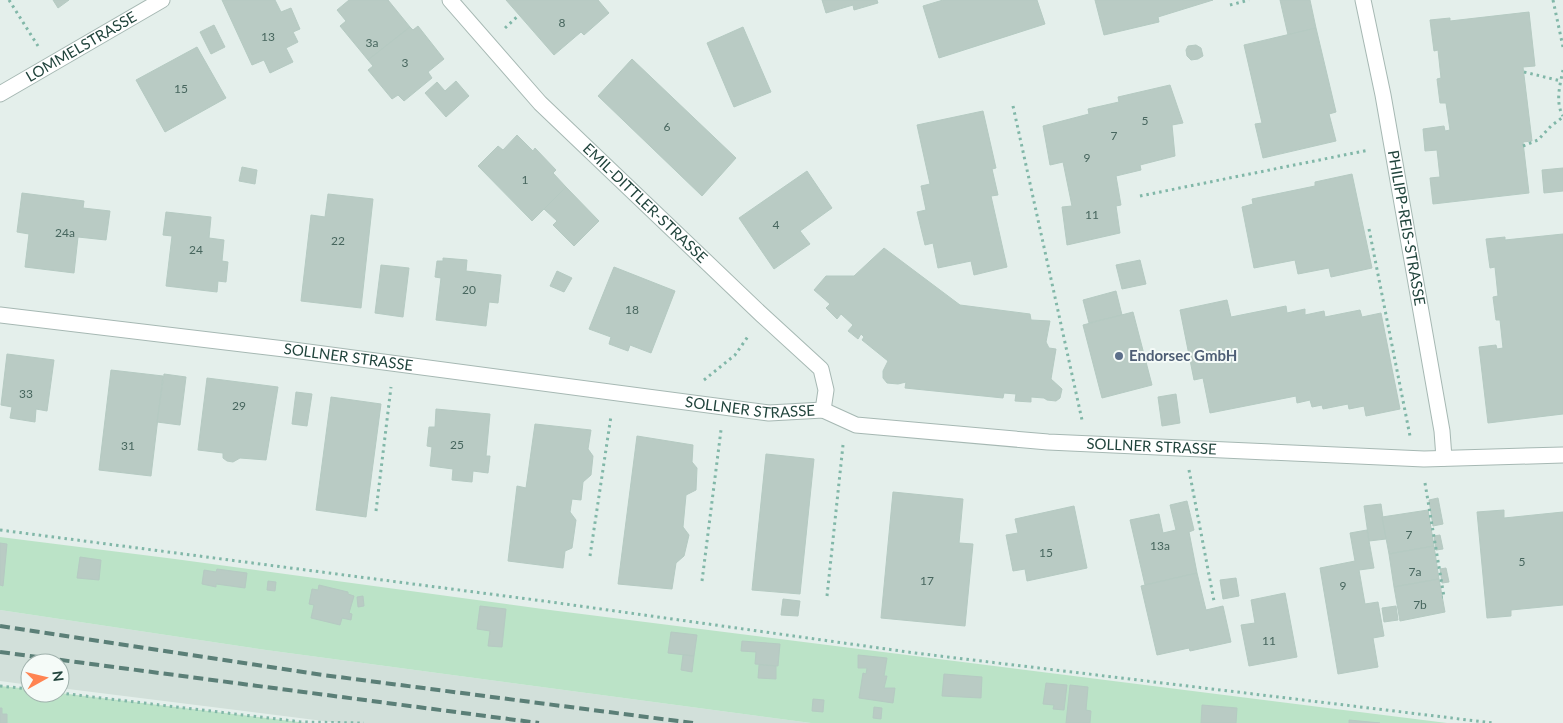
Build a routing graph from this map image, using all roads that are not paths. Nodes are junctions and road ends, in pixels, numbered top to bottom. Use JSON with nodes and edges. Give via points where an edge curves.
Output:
{"nodes":[{"id":1,"x":162,"y":0,"type":"edge"},
{"id":2,"x":450,"y":0,"type":"edge"},
{"id":3,"x":1363,"y":0,"type":"edge"},
{"id":4,"x":0,"y":94,"type":"edge"},
{"id":5,"x":0,"y":315,"type":"edge"},
{"id":6,"x":823,"y":410,"type":"junction"},
{"id":7,"x":1563,"y":455,"type":"edge"},
{"id":8,"x":1444,"y":458,"type":"junction"}],
"edges":[{"from":1,"to":4,"type":"street","name":"LOMMELSTRASSE"},
{"from":2,"to":6,"type":"street","name":"EMIL-DITTLER-STRASSE","via":[[540,104],[821,369],[826,390]]},
{"from":3,"to":8,"type":"street","name":"PHILIPP-REIS-STRASSE","via":[[1383,95],[1442,431]]},
{"from":5,"to":6,"type":"street","name":"SOLLNER STRASSE","via":[[769,414]]},
{"from":6,"to":8,"type":"street","name":"SOLLNER STRASSE","via":[[856,425],[1038,441]]},
{"from":7,"to":8,"type":"street","name":"SOLLNER STRASSE"}]}
